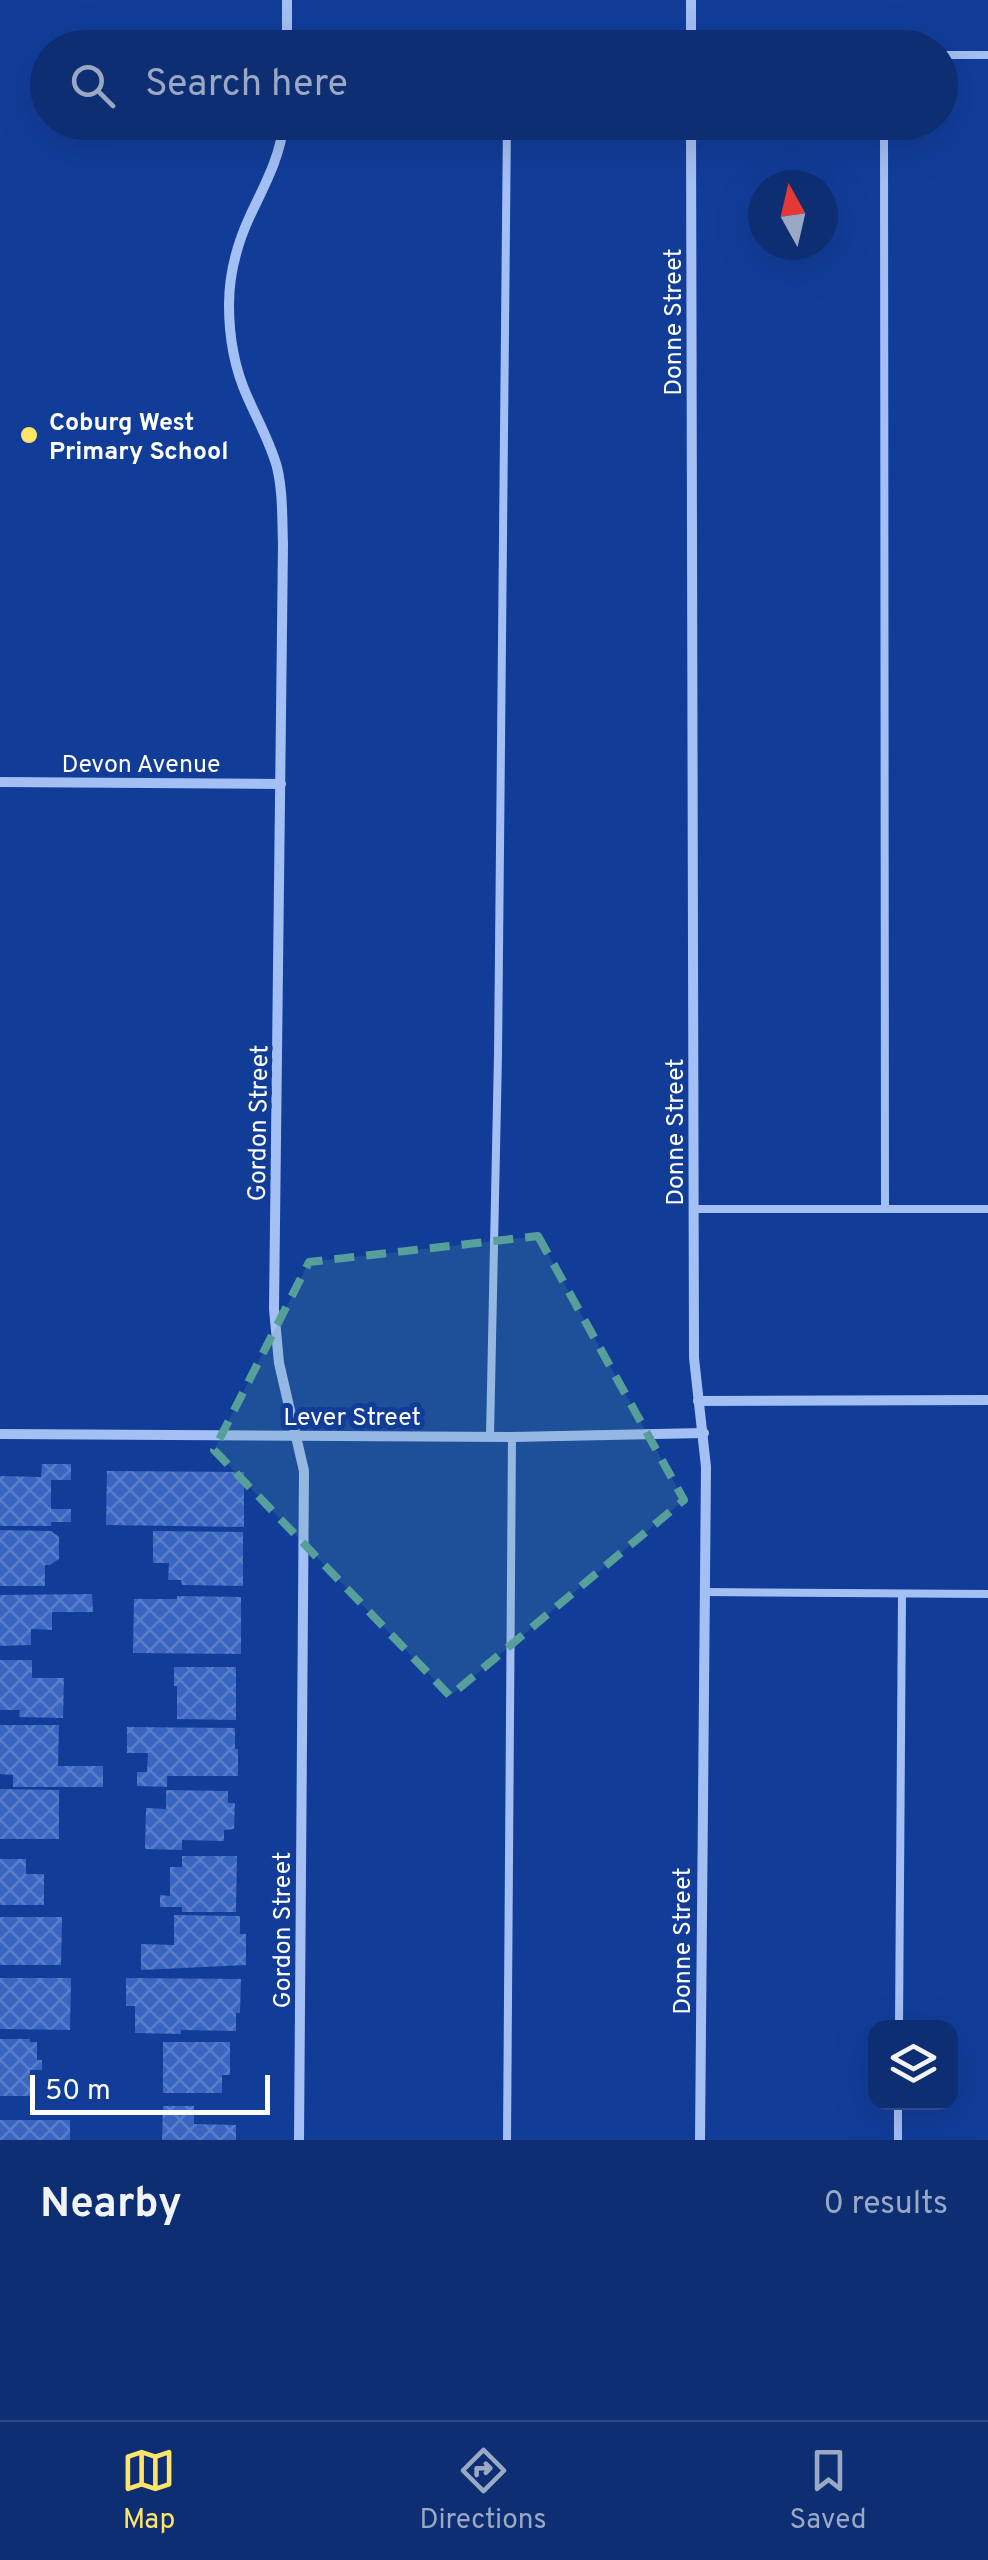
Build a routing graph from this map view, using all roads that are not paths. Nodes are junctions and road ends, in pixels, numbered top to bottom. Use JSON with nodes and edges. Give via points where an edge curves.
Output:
{"nodes":[{"id":1,"x":287,"y":0,"type":"edge"},
{"id":2,"x":691,"y":0,"type":"edge"},
{"id":3,"x":287,"y":30,"type":"edge"},
{"id":4,"x":691,"y":30,"type":"edge"},
{"id":5,"x":958,"y":55,"type":"edge"},
{"id":6,"x":988,"y":55,"type":"edge"},
{"id":7,"x":281,"y":140,"type":"edge"},
{"id":8,"x":507,"y":140,"type":"edge"},
{"id":9,"x":692,"y":140,"type":"edge"},
{"id":10,"x":884,"y":140,"type":"edge"},
{"id":11,"x":0,"y":782,"type":"edge"},
{"id":12,"x":281,"y":784,"type":"junction"},
{"id":13,"x":694,"y":1209,"type":"junction"},
{"id":14,"x":885,"y":1210,"type":"junction"},
{"id":15,"x":988,"y":1210,"type":"edge"},
{"id":16,"x":988,"y":1400,"type":"edge"},
{"id":17,"x":698,"y":1401,"type":"junction"},
{"id":18,"x":704,"y":1433,"type":"junction"},
{"id":19,"x":0,"y":1434,"type":"edge"},
{"id":20,"x":490,"y":1436,"type":"junction"},
{"id":21,"x":512,"y":1436,"type":"junction"},
{"id":22,"x":296,"y":1437,"type":"junction"},
{"id":23,"x":704,"y":1592,"type":"junction"},
{"id":24,"x":988,"y":1594,"type":"edge"},
{"id":25,"x":902,"y":1595,"type":"junction"},
{"id":26,"x":898,"y":2020,"type":"edge"},
{"id":27,"x":898,"y":2110,"type":"edge"},
{"id":28,"x":299,"y":2140,"type":"edge"},
{"id":29,"x":507,"y":2140,"type":"edge"},
{"id":30,"x":700,"y":2140,"type":"edge"},
{"id":31,"x":898,"y":2140,"type":"edge"}],
"edges":[{"from":1,"to":3,"type":"street"},
{"from":2,"to":4,"type":"street"},
{"from":5,"to":6,"type":"lane"},
{"from":7,"to":12,"type":"street","name":"Gordon Street","via":[[238,247],[229,302],[233,354],[281,491]]},
{"from":8,"to":20,"type":"lane"},
{"from":9,"to":13,"type":"street","name":"Donne Street"},
{"from":10,"to":14,"type":"lane"},
{"from":11,"to":12,"type":"street","name":"Devon Avenue"},
{"from":12,"to":22,"type":"street","name":"Gordon Street","via":[[274,1309]]},
{"from":13,"to":14,"type":"lane"},
{"from":13,"to":17,"type":"street","name":"Donne Street"},
{"from":14,"to":15,"type":"lane"},
{"from":16,"to":17,"type":"street"},
{"from":17,"to":18,"type":"street","name":"Donne Street"},
{"from":18,"to":21,"type":"street","name":"Lever Street"},
{"from":18,"to":23,"type":"street","name":"Donne Street"},
{"from":19,"to":22,"type":"street","name":"Lever Street"},
{"from":20,"to":21,"type":"street","name":"Lever Street"},
{"from":20,"to":22,"type":"street","name":"Lever Street"},
{"from":21,"to":29,"type":"lane"},
{"from":22,"to":28,"type":"street","name":"Gordon Street","via":[[304,1471]]},
{"from":23,"to":25,"type":"lane"},
{"from":23,"to":30,"type":"street","name":"Donne Street"},
{"from":24,"to":25,"type":"lane"},
{"from":25,"to":26,"type":"lane"},
{"from":27,"to":31,"type":"lane"}]}
